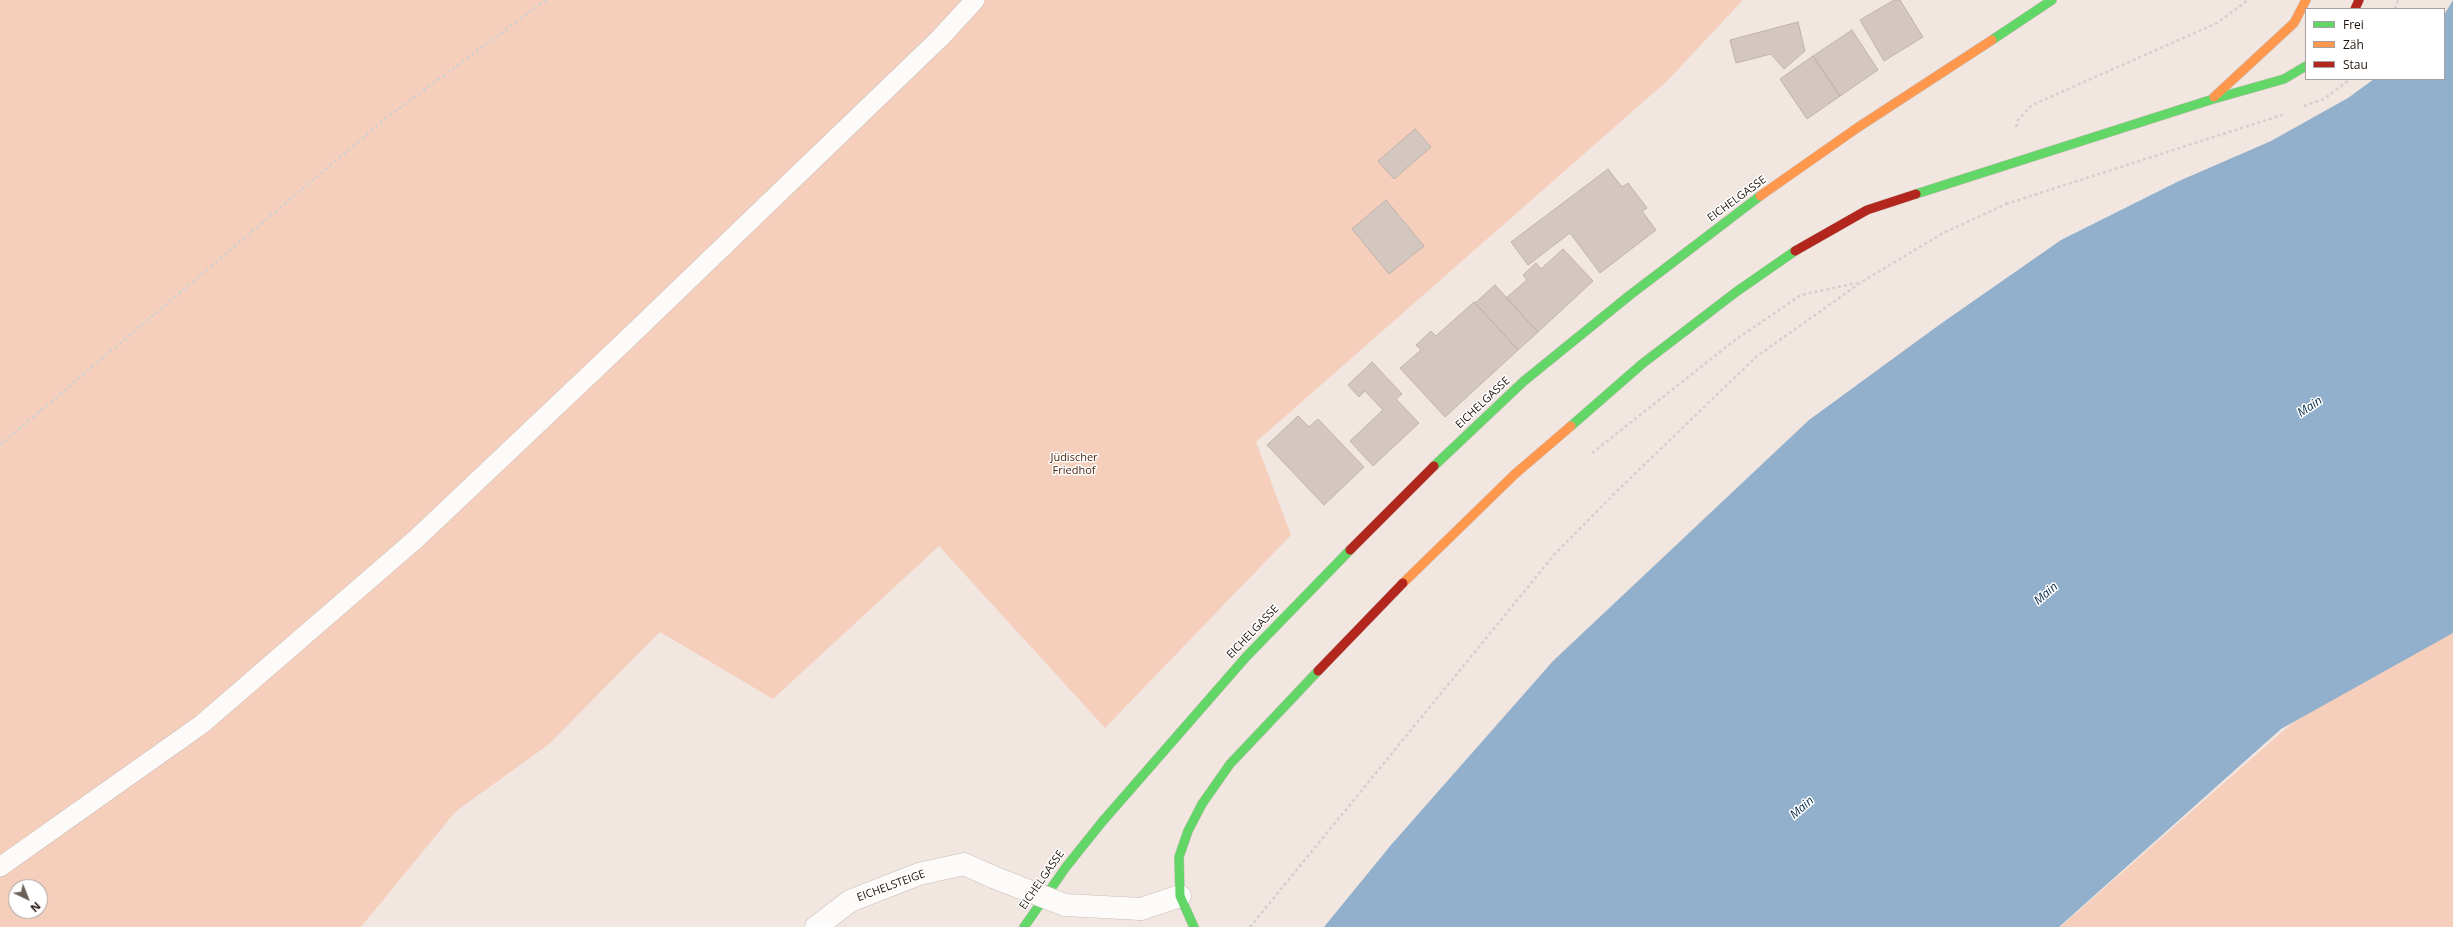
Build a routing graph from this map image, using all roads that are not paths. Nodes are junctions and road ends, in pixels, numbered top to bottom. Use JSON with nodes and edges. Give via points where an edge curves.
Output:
{"nodes":[{"id":1,"x":975,"y":0,"type":"edge"},
{"id":2,"x":2052,"y":0,"type":"edge"},
{"id":3,"x":2306,"y":0,"type":"edge"},
{"id":4,"x":2305,"y":67,"type":"edge"},
{"id":5,"x":2210,"y":100,"type":"junction"},
{"id":6,"x":0,"y":867,"type":"edge"},
{"id":7,"x":1180,"y":896,"type":"junction"},
{"id":8,"x":816,"y":927,"type":"edge"},
{"id":9,"x":1024,"y":927,"type":"edge"},
{"id":10,"x":1194,"y":927,"type":"edge"}],
"edges":[{"from":1,"to":6,"type":"lane","via":[[940,38],[416,539],[202,724]]},
{"from":2,"to":9,"type":"street","name":"EICHELGASSE","via":[[1857,128],[1734,215],[1524,381],[1416,483],[1246,657],[1102,822],[1066,867]]},
{"from":3,"to":5,"type":"street","via":[[2294,23]]},
{"from":4,"to":5,"type":"street","via":[[2284,79]]},
{"from":5,"to":7,"type":"street","via":[[1866,210],[1802,247],[1736,292],[1642,364],[1515,474],[1377,608],[1230,764],[1202,804],[1188,831],[1179,857]]},
{"from":7,"to":8,"type":"street","name":"EICHELSTEIGE","bridge":true,"via":[[1141,909],[1065,904],[964,864],[919,874],[850,901]]},
{"from":7,"to":10,"type":"street"}]}
